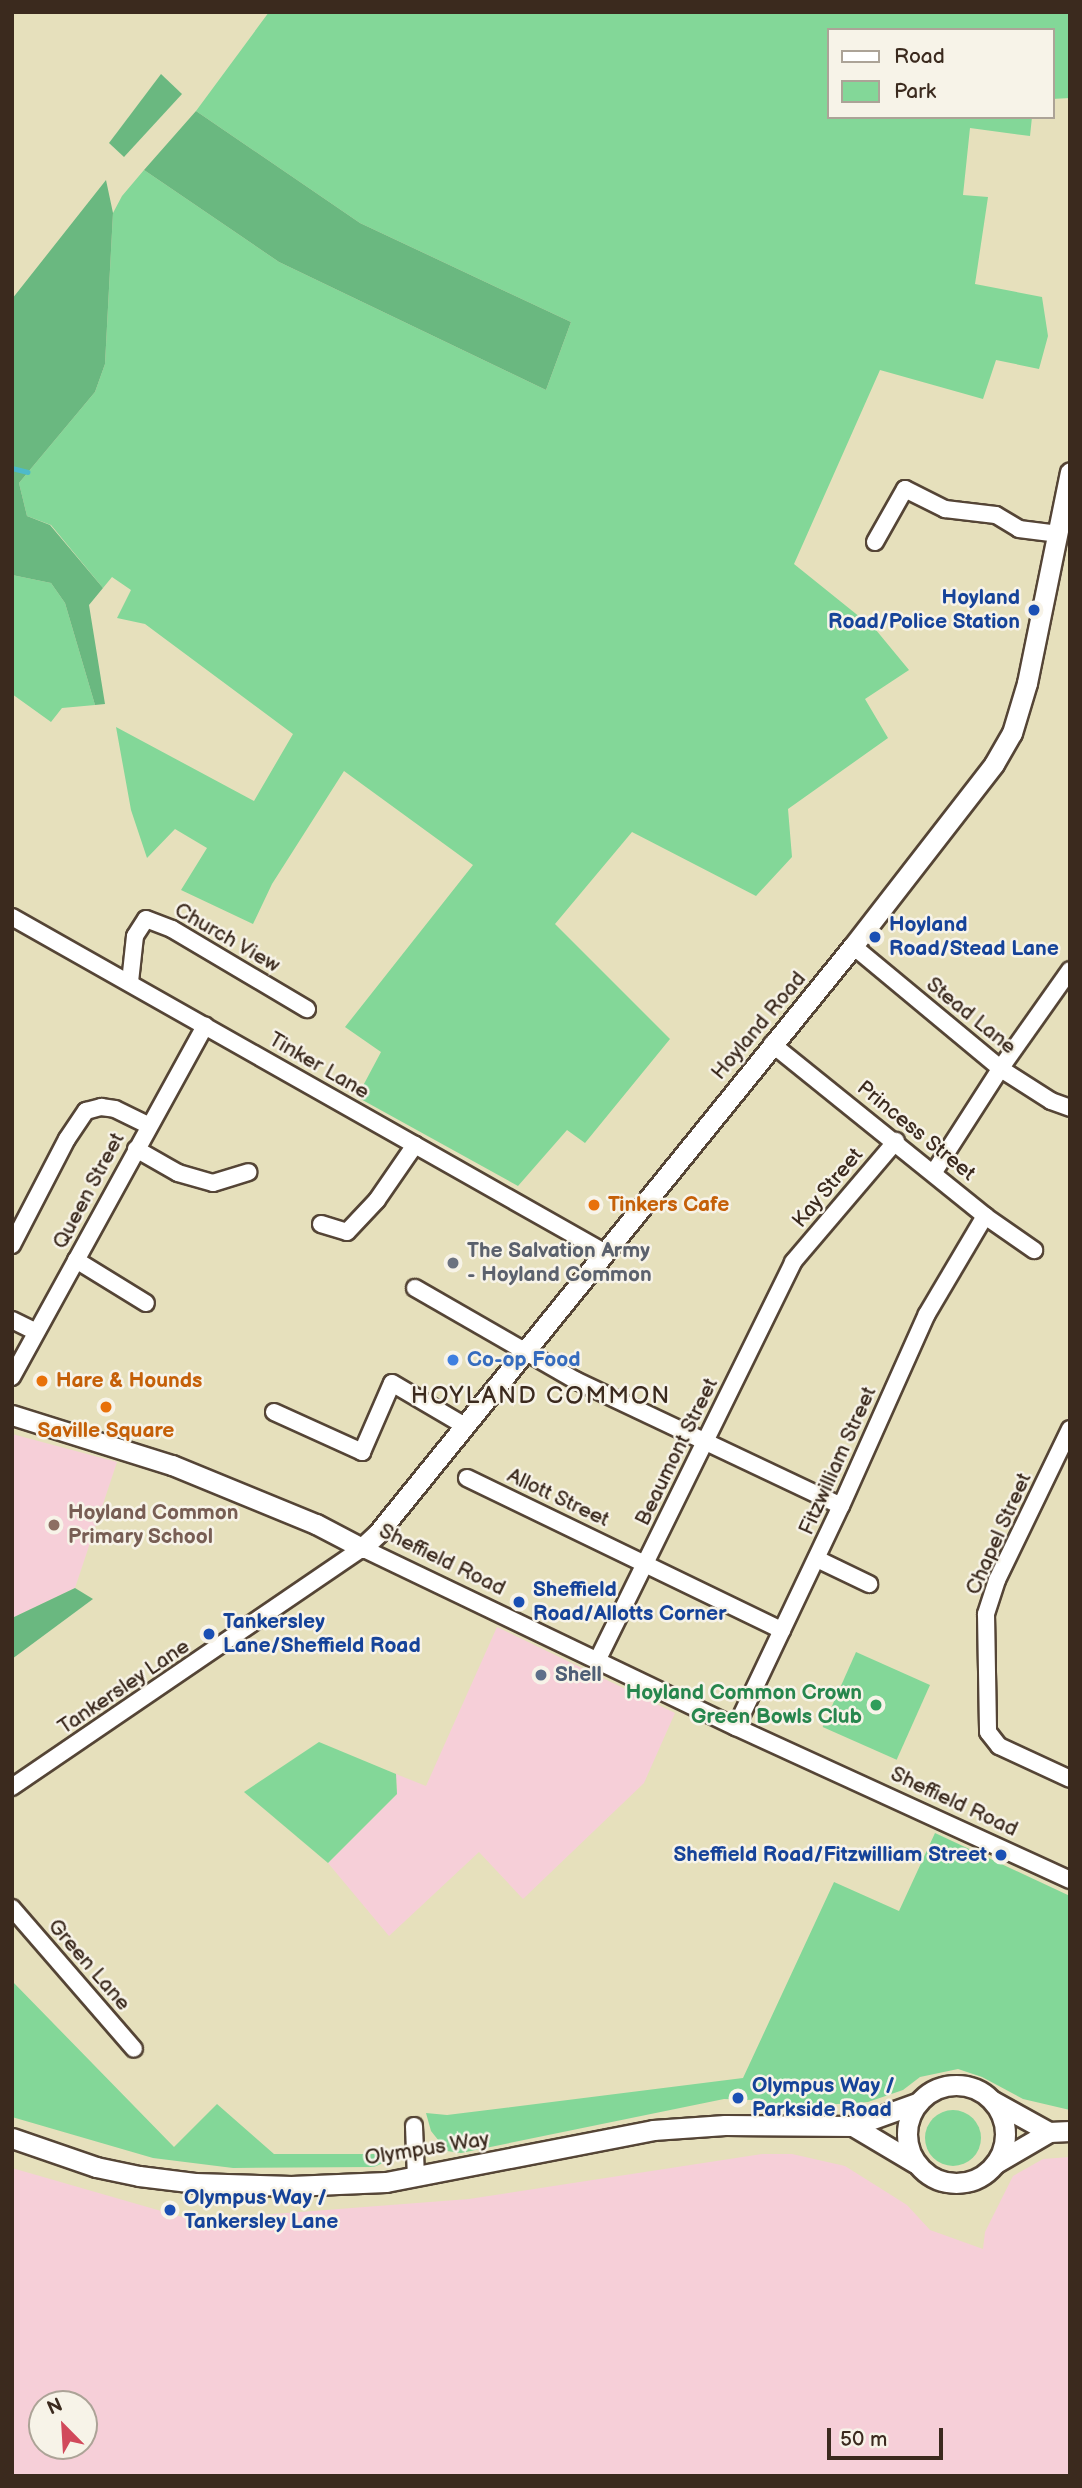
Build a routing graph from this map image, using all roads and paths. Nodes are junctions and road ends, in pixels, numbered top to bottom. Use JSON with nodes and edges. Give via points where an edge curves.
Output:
{"nodes":[{"id":1,"x":1070,"y":472,"type":"edge"},
{"id":2,"x":1059,"y":534,"type":"junction"},
{"id":3,"x":875,"y":542,"type":"dead end"},
{"id":4,"x":12,"y":918,"type":"edge"},
{"id":5,"x":853,"y":946,"type":"junction"},
{"id":6,"x":1070,"y":970,"type":"edge"},
{"id":7,"x":130,"y":982,"type":"junction"},
{"id":8,"x":307,"y":1009,"type":"dead end"},
{"id":9,"x":205,"y":1026,"type":"junction"},
{"id":10,"x":772,"y":1044,"type":"junction"},
{"id":11,"x":1001,"y":1069,"type":"junction"},
{"id":12,"x":1070,"y":1108,"type":"edge"},
{"id":13,"x":148,"y":1125,"type":"junction"},
{"id":14,"x":895,"y":1141,"type":"junction"},
{"id":15,"x":415,"y":1145,"type":"junction"},
{"id":16,"x":136,"y":1149,"type":"junction"},
{"id":17,"x":248,"y":1172,"type":"dead end"},
{"id":18,"x":934,"y":1172,"type":"junction"},
{"id":19,"x":985,"y":1216,"type":"junction"},
{"id":20,"x":321,"y":1224,"type":"dead end"},
{"id":21,"x":12,"y":1245,"type":"edge"},
{"id":22,"x":1034,"y":1250,"type":"dead end"},
{"id":23,"x":604,"y":1252,"type":"junction"},
{"id":24,"x":76,"y":1260,"type":"junction"},
{"id":25,"x":793,"y":1262,"type":"joint"},
{"id":26,"x":415,"y":1288,"type":"dead end"},
{"id":27,"x":146,"y":1303,"type":"dead end"},
{"id":28,"x":12,"y":1320,"type":"edge"},
{"id":29,"x":35,"y":1331,"type":"junction"},
{"id":30,"x":525,"y":1352,"type":"junction"},
{"id":31,"x":12,"y":1377,"type":"edge"},
{"id":32,"x":274,"y":1412,"type":"dead end"},
{"id":33,"x":12,"y":1415,"type":"edge"},
{"id":34,"x":465,"y":1426,"type":"junction"},
{"id":35,"x":1070,"y":1429,"type":"edge"},
{"id":36,"x":707,"y":1441,"type":"junction"},
{"id":37,"x":467,"y":1478,"type":"dead end"},
{"id":38,"x":841,"y":1506,"type":"junction"},
{"id":39,"x":362,"y":1548,"type":"junction"},
{"id":40,"x":817,"y":1559,"type":"junction"},
{"id":41,"x":646,"y":1562,"type":"junction"},
{"id":42,"x":869,"y":1584,"type":"dead end"},
{"id":43,"x":782,"y":1630,"type":"junction"},
{"id":44,"x":597,"y":1661,"type":"junction"},
{"id":45,"x":736,"y":1727,"type":"junction"},
{"id":46,"x":1070,"y":1779,"type":"edge"},
{"id":47,"x":12,"y":1787,"type":"edge"},
{"id":48,"x":1070,"y":1880,"type":"edge"},
{"id":49,"x":12,"y":1908,"type":"edge"},
{"id":50,"x":134,"y":2049,"type":"dead end"},
{"id":51,"x":993,"y":2101,"type":"junction"},
{"id":52,"x":917,"y":2103,"type":"junction"},
{"id":53,"x":414,"y":2126,"type":"dead end"},
{"id":54,"x":853,"y":2126,"type":"junction"},
{"id":55,"x":1070,"y":2131,"type":"edge"},
{"id":56,"x":1049,"y":2132,"type":"junction"},
{"id":57,"x":12,"y":2138,"type":"edge"},
{"id":58,"x":915,"y":2163,"type":"junction"},
{"id":59,"x":996,"y":2163,"type":"junction"},
{"id":60,"x":416,"y":2176,"type":"junction"}],
"edges":[{"from":1,"to":2,"type":"main road","name":"Hoyland Road"},
{"from":2,"to":3,"type":"street","via":[[1019,529],[996,515],[945,509],[905,489]]},
{"from":2,"to":5,"type":"main road","name":"Hoyland Road","via":[[1012,733],[957,816]]},
{"from":4,"to":7,"type":"street","name":"Tinker Lane"},
{"from":5,"to":10,"type":"main road","name":"Hoyland Road"},
{"from":5,"to":11,"type":"street","name":"Stead Lane"},
{"from":6,"to":11,"type":"street"},
{"from":7,"to":8,"type":"street","name":"Church View","via":[[135,936],[146,919],[172,929]]},
{"from":7,"to":9,"type":"street","name":"Tinker Lane"},
{"from":9,"to":13,"type":"street","name":"Queen Street"},
{"from":9,"to":15,"type":"street","name":"Tinker Lane"},
{"from":10,"to":14,"type":"street","name":"Princess Street"},
{"from":10,"to":23,"type":"main road","name":"Hoyland Road"},
{"from":11,"to":12,"type":"street","name":"Stead Lane"},
{"from":11,"to":18,"type":"street"},
{"from":13,"to":16,"type":"street","name":"Queen Street"},
{"from":13,"to":21,"type":"street","via":[[115,1108],[86,1111]]},
{"from":14,"to":18,"type":"street","name":"Princess Street"},
{"from":14,"to":25,"type":"street","name":"Kay Street"},
{"from":15,"to":20,"type":"street","via":[[377,1200],[347,1232]]},
{"from":15,"to":23,"type":"street","name":"Tinker Lane"},
{"from":16,"to":17,"type":"street","via":[[178,1173],[213,1183]]},
{"from":16,"to":24,"type":"street","name":"Queen Street"},
{"from":18,"to":19,"type":"street","name":"Princess Street"},
{"from":19,"to":22,"type":"street","name":"Princess Street"},
{"from":19,"to":38,"type":"street","name":"Fitzwilliam Street","via":[[927,1314]]},
{"from":23,"to":30,"type":"main road","name":"Hoyland Road"},
{"from":24,"to":27,"type":"street"},
{"from":24,"to":29,"type":"street","name":"Queen Street"},
{"from":25,"to":36,"type":"street","name":"Beaumont Street"},
{"from":26,"to":30,"type":"street"},
{"from":28,"to":29,"type":"street"},
{"from":29,"to":31,"type":"street","name":"Queen Street"},
{"from":30,"to":34,"type":"main road","name":"Hoyland Road"},
{"from":30,"to":36,"type":"street"},
{"from":32,"to":34,"type":"street","via":[[362,1452],[392,1383]]},
{"from":33,"to":39,"type":"main road","name":"Sheffield Road","via":[[184,1470],[316,1524]]},
{"from":34,"to":39,"type":"main road","name":"Hoyland Road","via":[[396,1514]]},
{"from":35,"to":46,"type":"street","name":"Chapel Street","via":[[989,1598],[986,1614],[988,1732],[999,1746]]},
{"from":36,"to":38,"type":"street"},
{"from":36,"to":41,"type":"street","name":"Beaumont Street"},
{"from":37,"to":41,"type":"street","name":"Allott Street"},
{"from":38,"to":40,"type":"street","name":"Fitzwilliam Street"},
{"from":39,"to":44,"type":"street","name":"Sheffield Road"},
{"from":39,"to":47,"type":"street","name":"Tankersley Lane"},
{"from":40,"to":42,"type":"street"},
{"from":40,"to":43,"type":"street","name":"Fitzwilliam Street"},
{"from":41,"to":43,"type":"street","name":"Allott Street"},
{"from":41,"to":44,"type":"street","name":"Beaumont Street"},
{"from":43,"to":45,"type":"street","name":"Fitzwilliam Street"},
{"from":44,"to":45,"type":"street","name":"Sheffield Road"},
{"from":45,"to":48,"type":"street","name":"Sheffield Road"},
{"from":49,"to":50,"type":"street","name":"Green Lane"},
{"from":51,"to":52,"type":"main road","name":"Olympus Way","via":[[971,2088],[946,2085]]},
{"from":51,"to":56,"type":"main road","name":"Olympus Way"},
{"from":51,"to":59,"type":"main road","via":[[1005,2132]]},
{"from":52,"to":54,"type":"main road","name":"Olympus Way"},
{"from":52,"to":58,"type":"main road","via":[[906,2134]]},
{"from":53,"to":60,"type":"street"},
{"from":54,"to":58,"type":"main road"},
{"from":54,"to":60,"type":"main road","name":"Olympus Way","via":[[725,2125],[653,2130]]},
{"from":55,"to":56,"type":"main road"},
{"from":56,"to":59,"type":"main road"},
{"from":57,"to":60,"type":"main road","name":"Olympus Way","via":[[96,2167],[195,2183],[291,2186],[386,2182]]},
{"from":58,"to":59,"type":"main road","via":[[940,2182],[956,2184],[971,2181]]}]}
